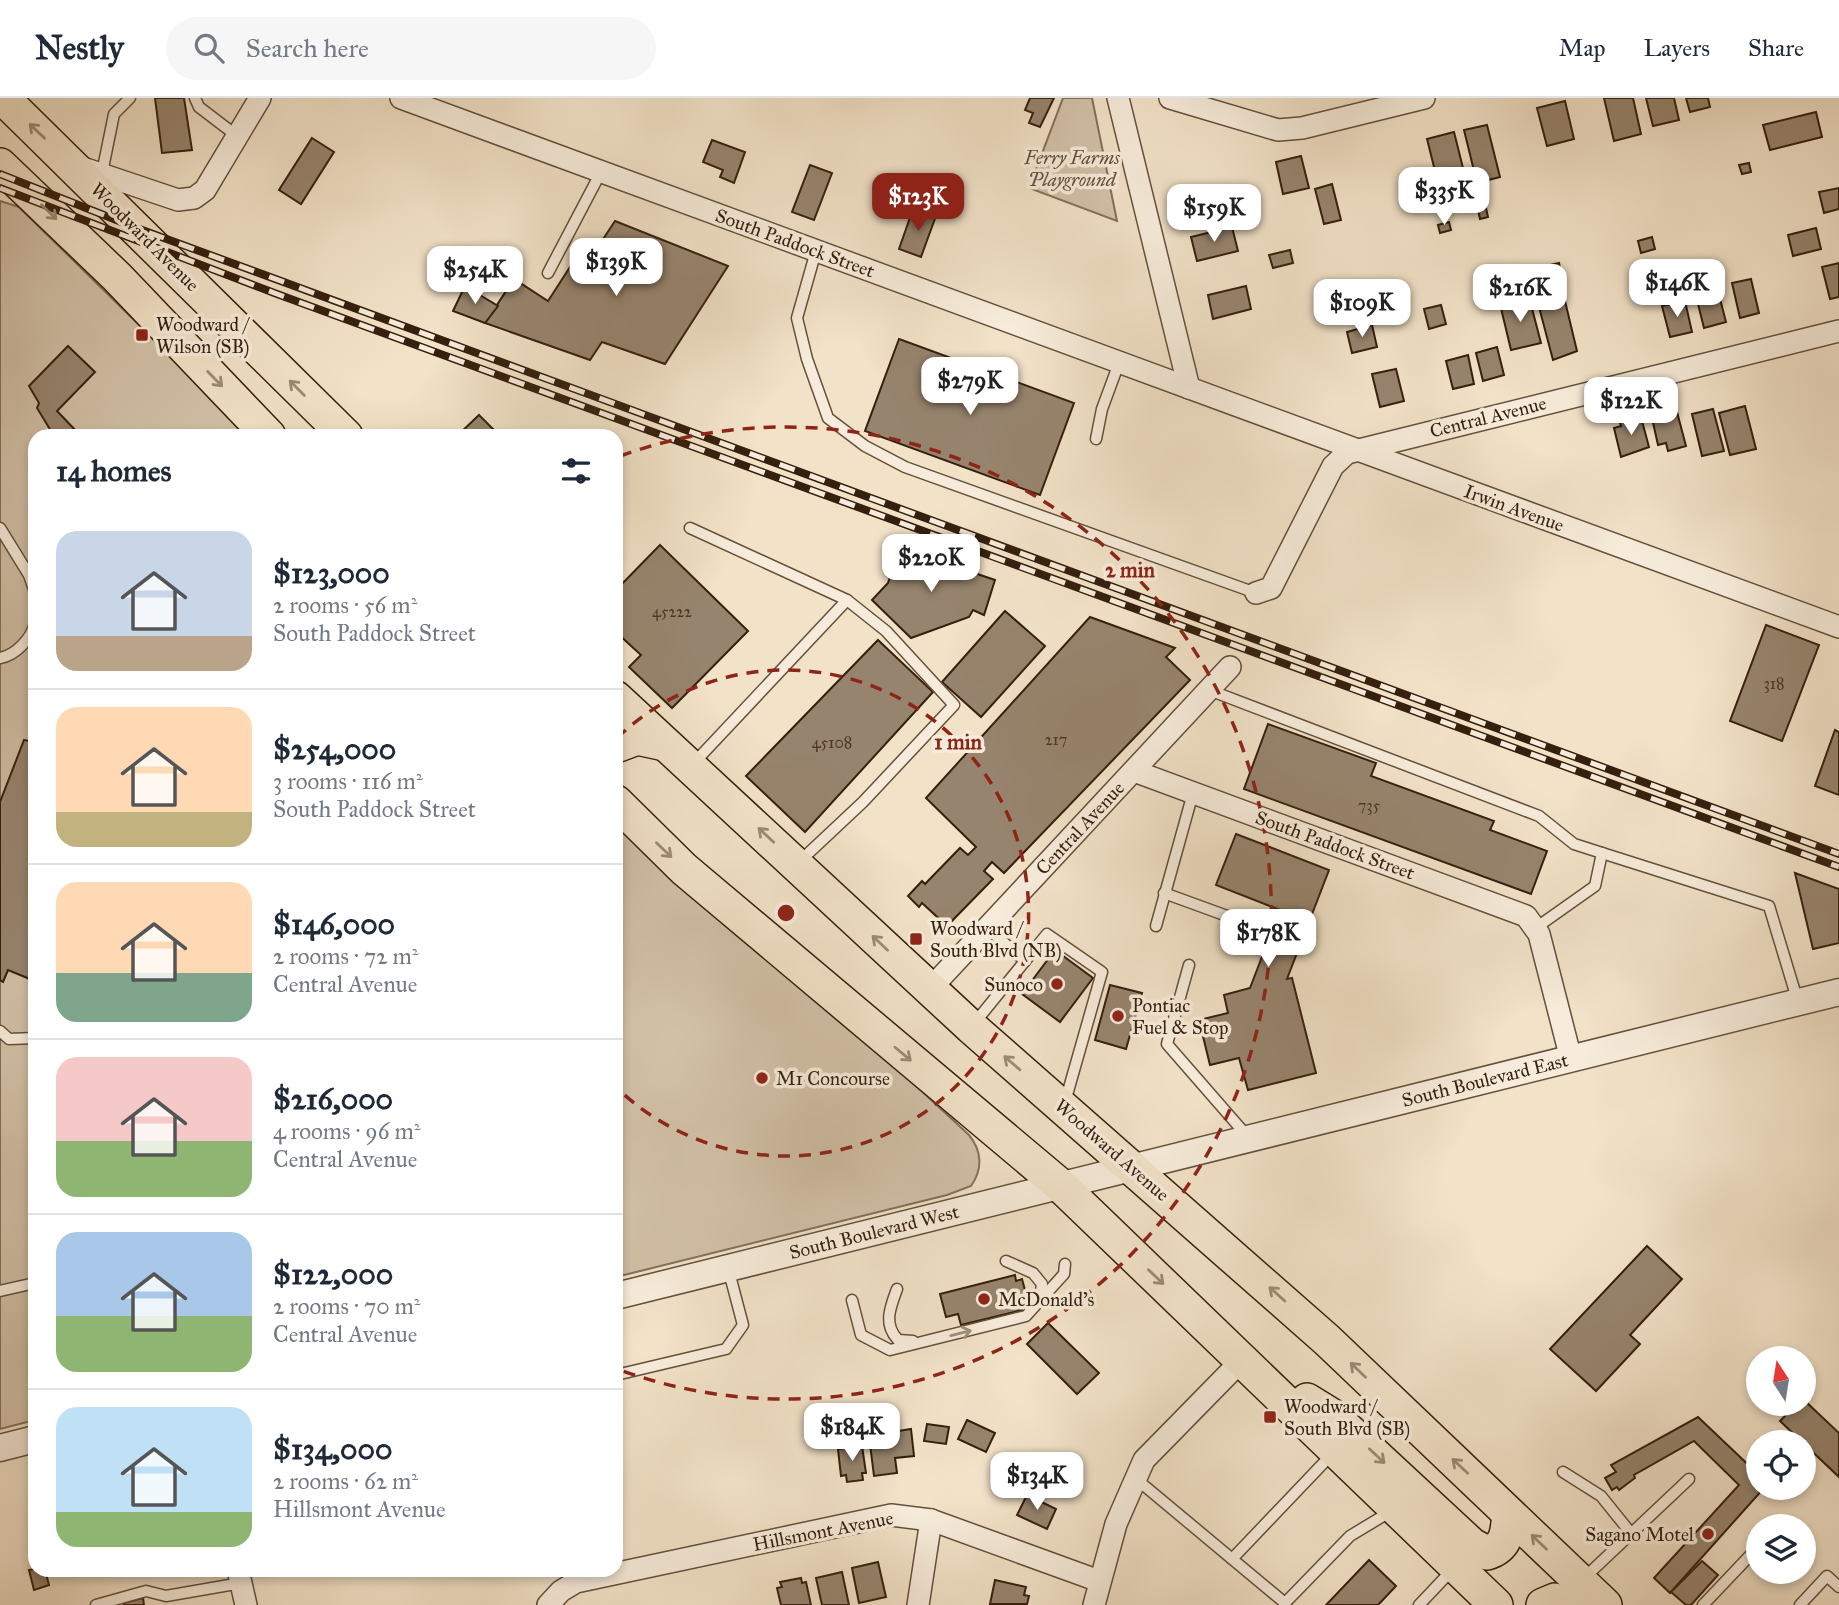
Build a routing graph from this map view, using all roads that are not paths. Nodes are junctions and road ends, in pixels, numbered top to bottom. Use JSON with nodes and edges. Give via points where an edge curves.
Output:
{"nodes":[{"id":1,"x":3,"y":98,"type":"edge"},
{"id":2,"x":130,"y":98,"type":"edge"},
{"id":3,"x":195,"y":98,"type":"edge"},
{"id":4,"x":260,"y":98,"type":"edge"},
{"id":5,"x":401,"y":98,"type":"edge"},
{"id":6,"x":1118,"y":98,"type":"edge"},
{"id":7,"x":1170,"y":98,"type":"edge"},
{"id":8,"x":1424,"y":98,"type":"edge"},
{"id":9,"x":237,"y":136,"type":"junction"},
{"id":10,"x":0,"y":165,"type":"edge"},
{"id":11,"x":87,"y":169,"type":"junction"},
{"id":12,"x":601,"y":172,"type":"junction"},
{"id":13,"x":816,"y":251,"type":"junction"},
{"id":14,"x":548,"y":273,"type":"dead end"},
{"id":15,"x":1839,"y":331,"type":"edge"},
{"id":16,"x":1119,"y":363,"type":"junction"},
{"id":17,"x":1189,"y":387,"type":"junction"},
{"id":18,"x":261,"y":429,"type":"edge"},
{"id":19,"x":339,"y":429,"type":"edge"},
{"id":20,"x":1096,"y":439,"type":"dead end"},
{"id":21,"x":1356,"y":450,"type":"junction"},
{"id":22,"x":0,"y":528,"type":"edge"},
{"id":23,"x":690,"y":528,"type":"dead end"},
{"id":24,"x":28,"y":573,"type":"edge"},
{"id":25,"x":1256,"y":593,"type":"joint"},
{"id":26,"x":847,"y":600,"type":"junction"},
{"id":27,"x":1839,"y":627,"type":"edge"},
{"id":28,"x":28,"y":637,"type":"edge"},
{"id":29,"x":0,"y":658,"type":"edge"},
{"id":30,"x":1230,"y":667,"type":"dead end"},
{"id":31,"x":1209,"y":690,"type":"junction"},
{"id":32,"x":623,"y":705,"type":"edge"},
{"id":33,"x":623,"y":743,"type":"edge"},
{"id":34,"x":665,"y":744,"type":"junction"},
{"id":35,"x":691,"y":766,"type":"junction"},
{"id":36,"x":1134,"y":771,"type":"junction"},
{"id":37,"x":1193,"y":793,"type":"junction"},
{"id":38,"x":623,"y":809,"type":"edge"},
{"id":39,"x":1602,"y":853,"type":"junction"},
{"id":40,"x":797,"y":864,"type":"junction"},
{"id":41,"x":1164,"y":892,"type":"junction"},
{"id":42,"x":1535,"y":925,"type":"junction"},
{"id":43,"x":1156,"y":926,"type":"dead end"},
{"id":44,"x":987,"y":928,"type":"junction"},
{"id":45,"x":1272,"y":932,"type":"dead end"},
{"id":46,"x":1025,"y":961,"type":"junction"},
{"id":47,"x":1189,"y":965,"type":"dead end"},
{"id":48,"x":930,"y":989,"type":"junction"},
{"id":49,"x":1839,"y":992,"type":"edge"},
{"id":50,"x":1798,"y":1002,"type":"junction"},
{"id":51,"x":971,"y":1027,"type":"junction"},
{"id":52,"x":0,"y":1031,"type":"edge"},
{"id":53,"x":28,"y":1038,"type":"edge"},
{"id":54,"x":1570,"y":1059,"type":"junction"},
{"id":55,"x":1063,"y":1108,"type":"junction"},
{"id":56,"x":1250,"y":1139,"type":"junction"},
{"id":57,"x":1132,"y":1168,"type":"junction"},
{"id":58,"x":1061,"y":1186,"type":"junction"},
{"id":59,"x":1006,"y":1261,"type":"dead end"},
{"id":60,"x":1065,"y":1264,"type":"dead end"},
{"id":61,"x":728,"y":1268,"type":"junction"},
{"id":62,"x":28,"y":1285,"type":"edge"},
{"id":63,"x":897,"y":1289,"type":"dead end"},
{"id":64,"x":0,"y":1292,"type":"edge"},
{"id":65,"x":623,"y":1294,"type":"edge"},
{"id":66,"x":852,"y":1300,"type":"dead end"},
{"id":67,"x":1039,"y":1304,"type":"junction"},
{"id":68,"x":923,"y":1342,"type":"junction"},
{"id":69,"x":1242,"y":1360,"type":"junction"},
{"id":70,"x":623,"y":1373,"type":"edge"},
{"id":71,"x":28,"y":1441,"type":"edge"},
{"id":72,"x":0,"y":1448,"type":"edge"},
{"id":73,"x":1336,"y":1450,"type":"junction"},
{"id":74,"x":1563,"y":1472,"type":"dead end"},
{"id":75,"x":1135,"y":1478,"type":"junction"},
{"id":76,"x":1689,"y":1479,"type":"dead end"},
{"id":77,"x":1397,"y":1508,"type":"junction"},
{"id":78,"x":1509,"y":1514,"type":"junction"},
{"id":79,"x":931,"y":1520,"type":"junction"},
{"id":80,"x":1630,"y":1532,"type":"junction"},
{"id":81,"x":1232,"y":1559,"type":"junction"},
{"id":82,"x":1746,"y":1560,"type":"edge"},
{"id":83,"x":1456,"y":1565,"type":"junction"},
{"id":84,"x":623,"y":1572,"type":"edge"},
{"id":85,"x":235,"y":1577,"type":"edge"},
{"id":86,"x":239,"y":1577,"type":"edge"},
{"id":87,"x":598,"y":1577,"type":"edge"},
{"id":88,"x":1099,"y":1581,"type":"junction"},
{"id":89,"x":1839,"y":1587,"type":"edge"},
{"id":90,"x":1573,"y":1593,"type":"edge"},
{"id":91,"x":96,"y":1605,"type":"edge"},
{"id":92,"x":246,"y":1605,"type":"edge"},
{"id":93,"x":548,"y":1605,"type":"edge"},
{"id":94,"x":918,"y":1605,"type":"edge"},
{"id":95,"x":1094,"y":1605,"type":"edge"},
{"id":96,"x":1419,"y":1605,"type":"edge"},
{"id":97,"x":1496,"y":1605,"type":"edge"},
{"id":98,"x":1543,"y":1605,"type":"edge"},
{"id":99,"x":1605,"y":1605,"type":"edge"},
{"id":100,"x":1703,"y":1605,"type":"edge"},
{"id":101,"x":1800,"y":1605,"type":"edge"}],
"edges":[{"from":11,"to":1,"type":"main road","name":"Woodward Avenue","one_way":true},
{"from":2,"to":11,"type":"lane","via":[[114,114]]},
{"from":3,"to":9,"type":"lane","via":[[199,107]]},
{"from":4,"to":9,"type":"street"},
{"from":5,"to":12,"type":"street","name":"South Paddock Street"},
{"from":6,"to":17,"type":"street"},
{"from":7,"to":8,"type":"street","via":[[1278,130]]},
{"from":9,"to":11,"type":"street","via":[[205,190],[186,201]]},
{"from":10,"to":18,"type":"main road","one_way":true,"via":[[117,277]]},
{"from":19,"to":11,"type":"main road","name":"Woodward Avenue","one_way":true},
{"from":12,"to":13,"type":"street","name":"South Paddock Street"},
{"from":12,"to":14,"type":"lane"},
{"from":13,"to":16,"type":"street","name":"South Paddock Street"},
{"from":13,"to":25,"type":"lane","via":[[797,318],[828,418],[855,439],[905,467]]},
{"from":15,"to":21,"type":"street","name":"Central Avenue"},
{"from":16,"to":17,"type":"street","name":"South Paddock Street"},
{"from":16,"to":20,"type":"lane"},
{"from":17,"to":21,"type":"street","name":"Irwin Avenue"},
{"from":21,"to":25,"type":"street","name":"Central Avenue","via":[[1333,466],[1271,588]]},
{"from":21,"to":27,"type":"street","name":"Irwin Avenue"},
{"from":22,"to":24,"type":"lane"},
{"from":23,"to":26,"type":"lane"},
{"from":26,"to":35,"type":"lane"},
{"from":26,"to":40,"type":"lane","via":[[887,631],[954,705]]},
{"from":28,"to":29,"type":"lane","via":[[11,656]]},
{"from":30,"to":31,"type":"street","name":"Central Avenue"},
{"from":31,"to":36,"type":"street","name":"Central Avenue"},
{"from":31,"to":39,"type":"lane","via":[[1539,816],[1574,844]]},
{"from":32,"to":34,"type":"main road","name":"Woodward Avenue"},
{"from":33,"to":34,"type":"main road","via":[[637,738]]},
{"from":34,"to":35,"type":"main road","name":"Woodward Avenue"},
{"from":40,"to":35,"type":"main road","name":"Woodward Avenue","one_way":true},
{"from":36,"to":37,"type":"street","name":"South Paddock Street"},
{"from":36,"to":44,"type":"street","name":"Central Avenue"},
{"from":37,"to":41,"type":"lane"},
{"from":37,"to":42,"type":"street","name":"South Paddock Street","via":[[1522,914]]},
{"from":38,"to":58,"type":"main road","one_way":true,"via":[[684,869]]},
{"from":39,"to":42,"type":"lane","via":[[1595,886]]},
{"from":39,"to":50,"type":"lane","via":[[1769,906]]},
{"from":48,"to":40,"type":"main road","name":"Woodward Avenue","one_way":true},
{"from":41,"to":43,"type":"lane"},
{"from":41,"to":45,"type":"lane"},
{"from":42,"to":54,"type":"street"},
{"from":44,"to":46,"type":"lane"},
{"from":44,"to":48,"type":"street","name":"Central Avenue"},
{"from":46,"to":51,"type":"lane"},
{"from":46,"to":55,"type":"lane","via":[[1047,934],[1102,972]]},
{"from":47,"to":56,"type":"lane","via":[[1167,1044]]},
{"from":48,"to":51,"type":"main road","name":"Woodward Avenue"},
{"from":49,"to":50,"type":"street","name":"South Boulevard East"},
{"from":50,"to":54,"type":"street","name":"South Boulevard East"},
{"from":55,"to":51,"type":"main road","name":"Woodward Avenue","one_way":true},
{"from":52,"to":53,"type":"lane","via":[[9,1039]]},
{"from":54,"to":56,"type":"street","name":"South Boulevard East"},
{"from":55,"to":57,"type":"main road","name":"Woodward Avenue"},
{"from":56,"to":57,"type":"street","name":"South Boulevard East"},
{"from":57,"to":58,"type":"street","name":"South Boulevard West"},
{"from":78,"to":57,"type":"main road","name":"Woodward Avenue","one_way":true,"via":[[1327,1339]]},
{"from":58,"to":61,"type":"street","name":"South Boulevard West"},
{"from":58,"to":69,"type":"main road","one_way":true},
{"from":59,"to":67,"type":"lane","via":[[1037,1275],[1043,1291]]},
{"from":60,"to":67,"type":"lane","via":[[1065,1274]]},
{"from":61,"to":65,"type":"street","name":"South Boulevard West"},
{"from":61,"to":70,"type":"lane","via":[[743,1325],[726,1349]]},
{"from":62,"to":64,"type":"lane"},
{"from":63,"to":68,"type":"lane","via":[[889,1315],[890,1332],[898,1340]]},
{"from":66,"to":68,"type":"lane","via":[[864,1339],[890,1350]]},
{"from":68,"to":67,"type":"lane","one_way":true,"via":[[1026,1317]]},
{"from":69,"to":73,"type":"main road"},
{"from":69,"to":75,"type":"street","via":[[1150,1452]]},
{"from":69,"to":78,"type":"main road","one_way":true,"via":[[1334,1416],[1472,1545],[1486,1553],[1497,1550],[1506,1540]]},
{"from":71,"to":72,"type":"street"},
{"from":73,"to":77,"type":"main road"},
{"from":73,"to":81,"type":"lane"},
{"from":74,"to":80,"type":"lane","via":[[1601,1496]]},
{"from":75,"to":81,"type":"lane"},
{"from":75,"to":88,"type":"street"},
{"from":76,"to":80,"type":"lane"},
{"from":77,"to":81,"type":"lane","via":[[1350,1536],[1285,1603]]},
{"from":77,"to":83,"type":"main road"},
{"from":90,"to":78,"type":"main road","name":"Woodward Avenue","one_way":true},
{"from":79,"to":84,"type":"street","name":"Hillsmont Avenue","via":[[891,1515]]},
{"from":79,"to":88,"type":"street","name":"Hillsmont Avenue"},
{"from":79,"to":94,"type":"street"},
{"from":80,"to":90,"type":"lane"},
{"from":82,"to":100,"type":"lane"},
{"from":83,"to":96,"type":"lane"},
{"from":83,"to":97,"type":"main road"},
{"from":85,"to":91,"type":"lane","via":[[166,1596],[146,1591]]},
{"from":86,"to":92,"type":"street"},
{"from":87,"to":93,"type":"street","name":"Hillsmont Avenue","via":[[569,1586]]},
{"from":88,"to":95,"type":"street"},
{"from":89,"to":101,"type":"lane","via":[[1827,1577]]},
{"from":90,"to":98,"type":"main road"},
{"from":90,"to":99,"type":"main road","name":"Woodward Avenue"}]}
